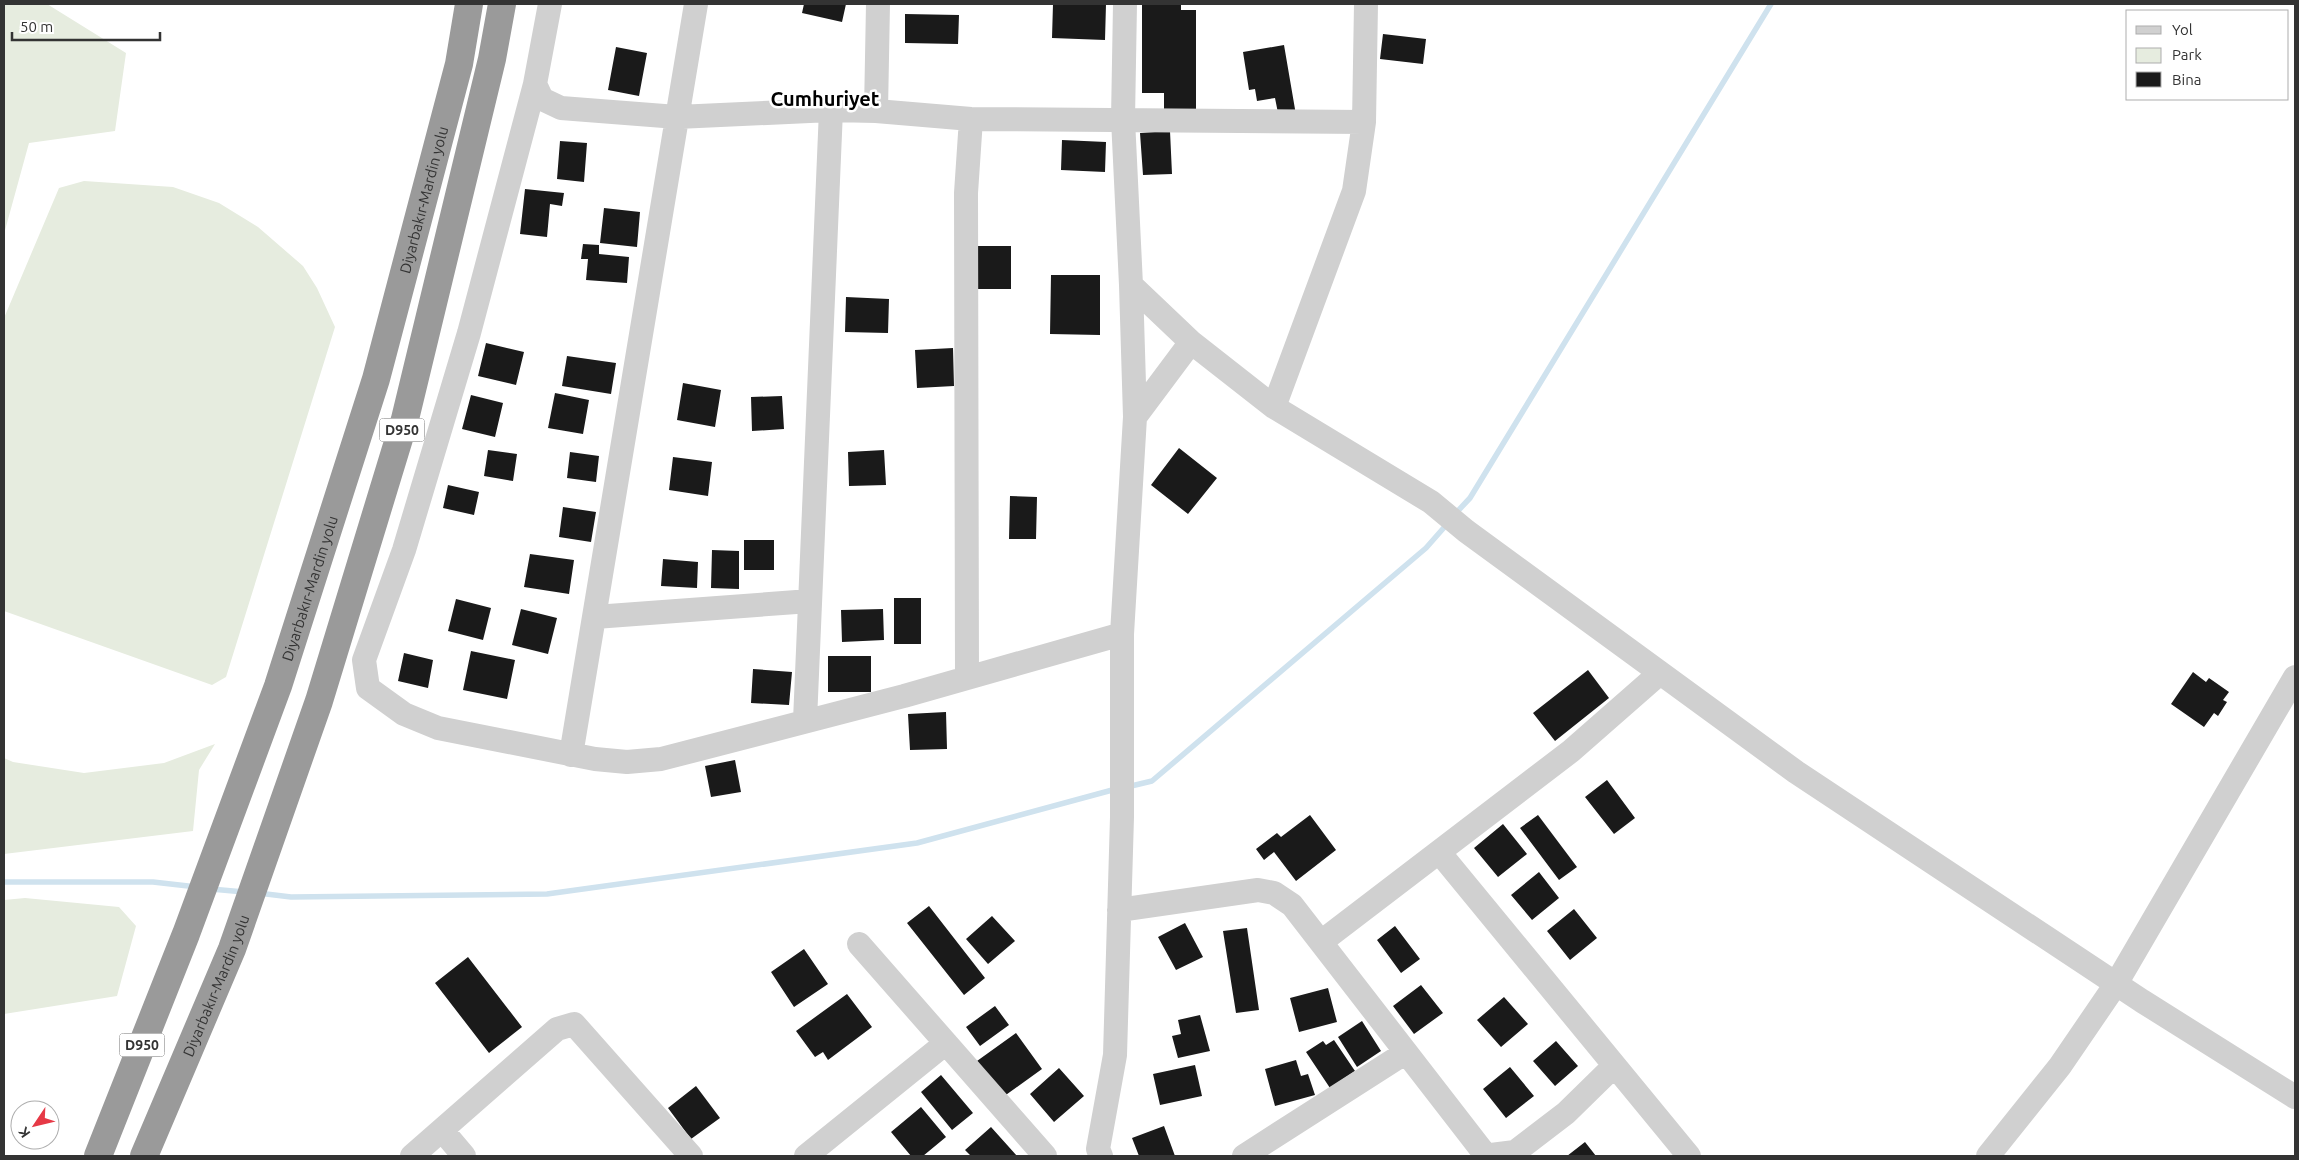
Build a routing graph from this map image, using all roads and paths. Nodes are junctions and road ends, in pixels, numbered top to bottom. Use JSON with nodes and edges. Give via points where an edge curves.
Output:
{"nodes":[{"id":1,"x":469,"y":4,"type":"edge"},
{"id":2,"x":502,"y":4,"type":"edge"},
{"id":3,"x":550,"y":4,"type":"edge"},
{"id":4,"x":696,"y":4,"type":"edge"},
{"id":5,"x":878,"y":4,"type":"edge"},
{"id":6,"x":1125,"y":4,"type":"edge"},
{"id":7,"x":1366,"y":4,"type":"edge"},
{"id":8,"x":535,"y":84,"type":"junction"},
{"id":9,"x":831,"y":110,"type":"junction"},
{"id":10,"x":876,"y":111,"type":"junction"},
{"id":11,"x":677,"y":117,"type":"junction"},
{"id":12,"x":971,"y":119,"type":"junction"},
{"id":13,"x":1123,"y":120,"type":"junction"},
{"id":14,"x":1364,"y":122,"type":"junction"},
{"id":15,"x":1131,"y":285,"type":"junction"},
{"id":16,"x":1191,"y":342,"type":"junction"},
{"id":17,"x":1274,"y":407,"type":"junction"},
{"id":18,"x":1135,"y":418,"type":"junction"},
{"id":19,"x":810,"y":601,"type":"junction"},
{"id":20,"x":595,"y":617,"type":"junction"},
{"id":21,"x":1122,"y":634,"type":"junction"},
{"id":22,"x":1660,"y":673,"type":"junction"},
{"id":23,"x":2295,"y":677,"type":"edge"},
{"id":24,"x":967,"y":678,"type":"junction"},
{"id":25,"x":805,"y":721,"type":"junction"},
{"id":26,"x":571,"y":755,"type":"junction"},
{"id":27,"x":1439,"y":852,"type":"junction"},
{"id":28,"x":1119,"y":910,"type":"junction"},
{"id":29,"x":1321,"y":942,"type":"junction"},
{"id":30,"x":859,"y":944,"type":"dead end"},
{"id":31,"x":2116,"y":984,"type":"junction"},
{"id":32,"x":946,"y":1043,"type":"junction"},
{"id":33,"x":1405,"y":1053,"type":"junction"},
{"id":34,"x":1614,"y":1066,"type":"junction"},
{"id":35,"x":2295,"y":1097,"type":"edge"},
{"id":36,"x":442,"y":1130,"type":"junction"},
{"id":37,"x":1096,"y":1154,"type":"edge"},
{"id":38,"x":98,"y":1156,"type":"edge"},
{"id":39,"x":144,"y":1156,"type":"edge"},
{"id":40,"x":412,"y":1156,"type":"edge"},
{"id":41,"x":464,"y":1156,"type":"edge"},
{"id":42,"x":690,"y":1156,"type":"edge"},
{"id":43,"x":806,"y":1156,"type":"edge"},
{"id":44,"x":1046,"y":1156,"type":"edge"},
{"id":45,"x":1244,"y":1156,"type":"edge"},
{"id":46,"x":1689,"y":1156,"type":"edge"},
{"id":47,"x":1988,"y":1156,"type":"edge"}],
"edges":[{"from":1,"to":38,"type":"highway","name":"Diyarbakır-Mardin yolu","number":"D950","via":[[459,64],[376,379],[278,686],[186,934]]},
{"from":2,"to":39,"type":"highway","name":"Diyarbakır-Mardin yolu","number":"D950","via":[[492,59],[405,419],[319,701],[232,949]]},
{"from":3,"to":8,"type":"street"},
{"from":4,"to":11,"type":"street"},
{"from":5,"to":10,"type":"street"},
{"from":6,"to":13,"type":"street"},
{"from":7,"to":14,"type":"street"},
{"from":8,"to":11,"type":"street","via":[[542,99],[561,108]]},
{"from":8,"to":26,"type":"street","via":[[467,342],[404,550],[364,660],[368,688],[404,714],[438,728]]},
{"from":9,"to":10,"type":"street"},
{"from":9,"to":11,"type":"street"},
{"from":9,"to":19,"type":"street"},
{"from":10,"to":12,"type":"street"},
{"from":11,"to":20,"type":"street"},
{"from":12,"to":13,"type":"street"},
{"from":12,"to":24,"type":"street","via":[[966,193]]},
{"from":13,"to":14,"type":"street"},
{"from":13,"to":15,"type":"street"},
{"from":14,"to":17,"type":"street","via":[[1354,190]]},
{"from":15,"to":16,"type":"street"},
{"from":15,"to":18,"type":"street"},
{"from":16,"to":17,"type":"street"},
{"from":16,"to":18,"type":"street"},
{"from":17,"to":22,"type":"street","via":[[1431,502]]},
{"from":18,"to":21,"type":"street"},
{"from":19,"to":20,"type":"street"},
{"from":19,"to":25,"type":"street"},
{"from":20,"to":26,"type":"street"},
{"from":21,"to":24,"type":"street"},
{"from":21,"to":28,"type":"street"},
{"from":22,"to":27,"type":"street","via":[[1571,751]]},
{"from":22,"to":31,"type":"street","via":[[1796,772]]},
{"from":23,"to":31,"type":"street"},
{"from":24,"to":25,"type":"street"},
{"from":25,"to":26,"type":"street","via":[[661,759],[626,762]]},
{"from":27,"to":29,"type":"street"},
{"from":27,"to":34,"type":"street"},
{"from":28,"to":29,"type":"street","via":[[1258,890],[1274,893],[1292,905]]},
{"from":28,"to":37,"type":"street","via":[[1115,1055]]},
{"from":29,"to":33,"type":"street"},
{"from":30,"to":32,"type":"street"},
{"from":31,"to":35,"type":"street"},
{"from":31,"to":47,"type":"street","via":[[2060,1066]]},
{"from":32,"to":43,"type":"street"},
{"from":32,"to":44,"type":"street"},
{"from":33,"to":34,"type":"street","via":[[1466,1132],[1484,1153],[1491,1155],[1515,1152],[1566,1113]]},
{"from":33,"to":45,"type":"street"},
{"from":34,"to":46,"type":"street"},
{"from":36,"to":40,"type":"street"},
{"from":36,"to":41,"type":"street"},
{"from":36,"to":42,"type":"street","via":[[557,1029],[574,1024]]}]}
